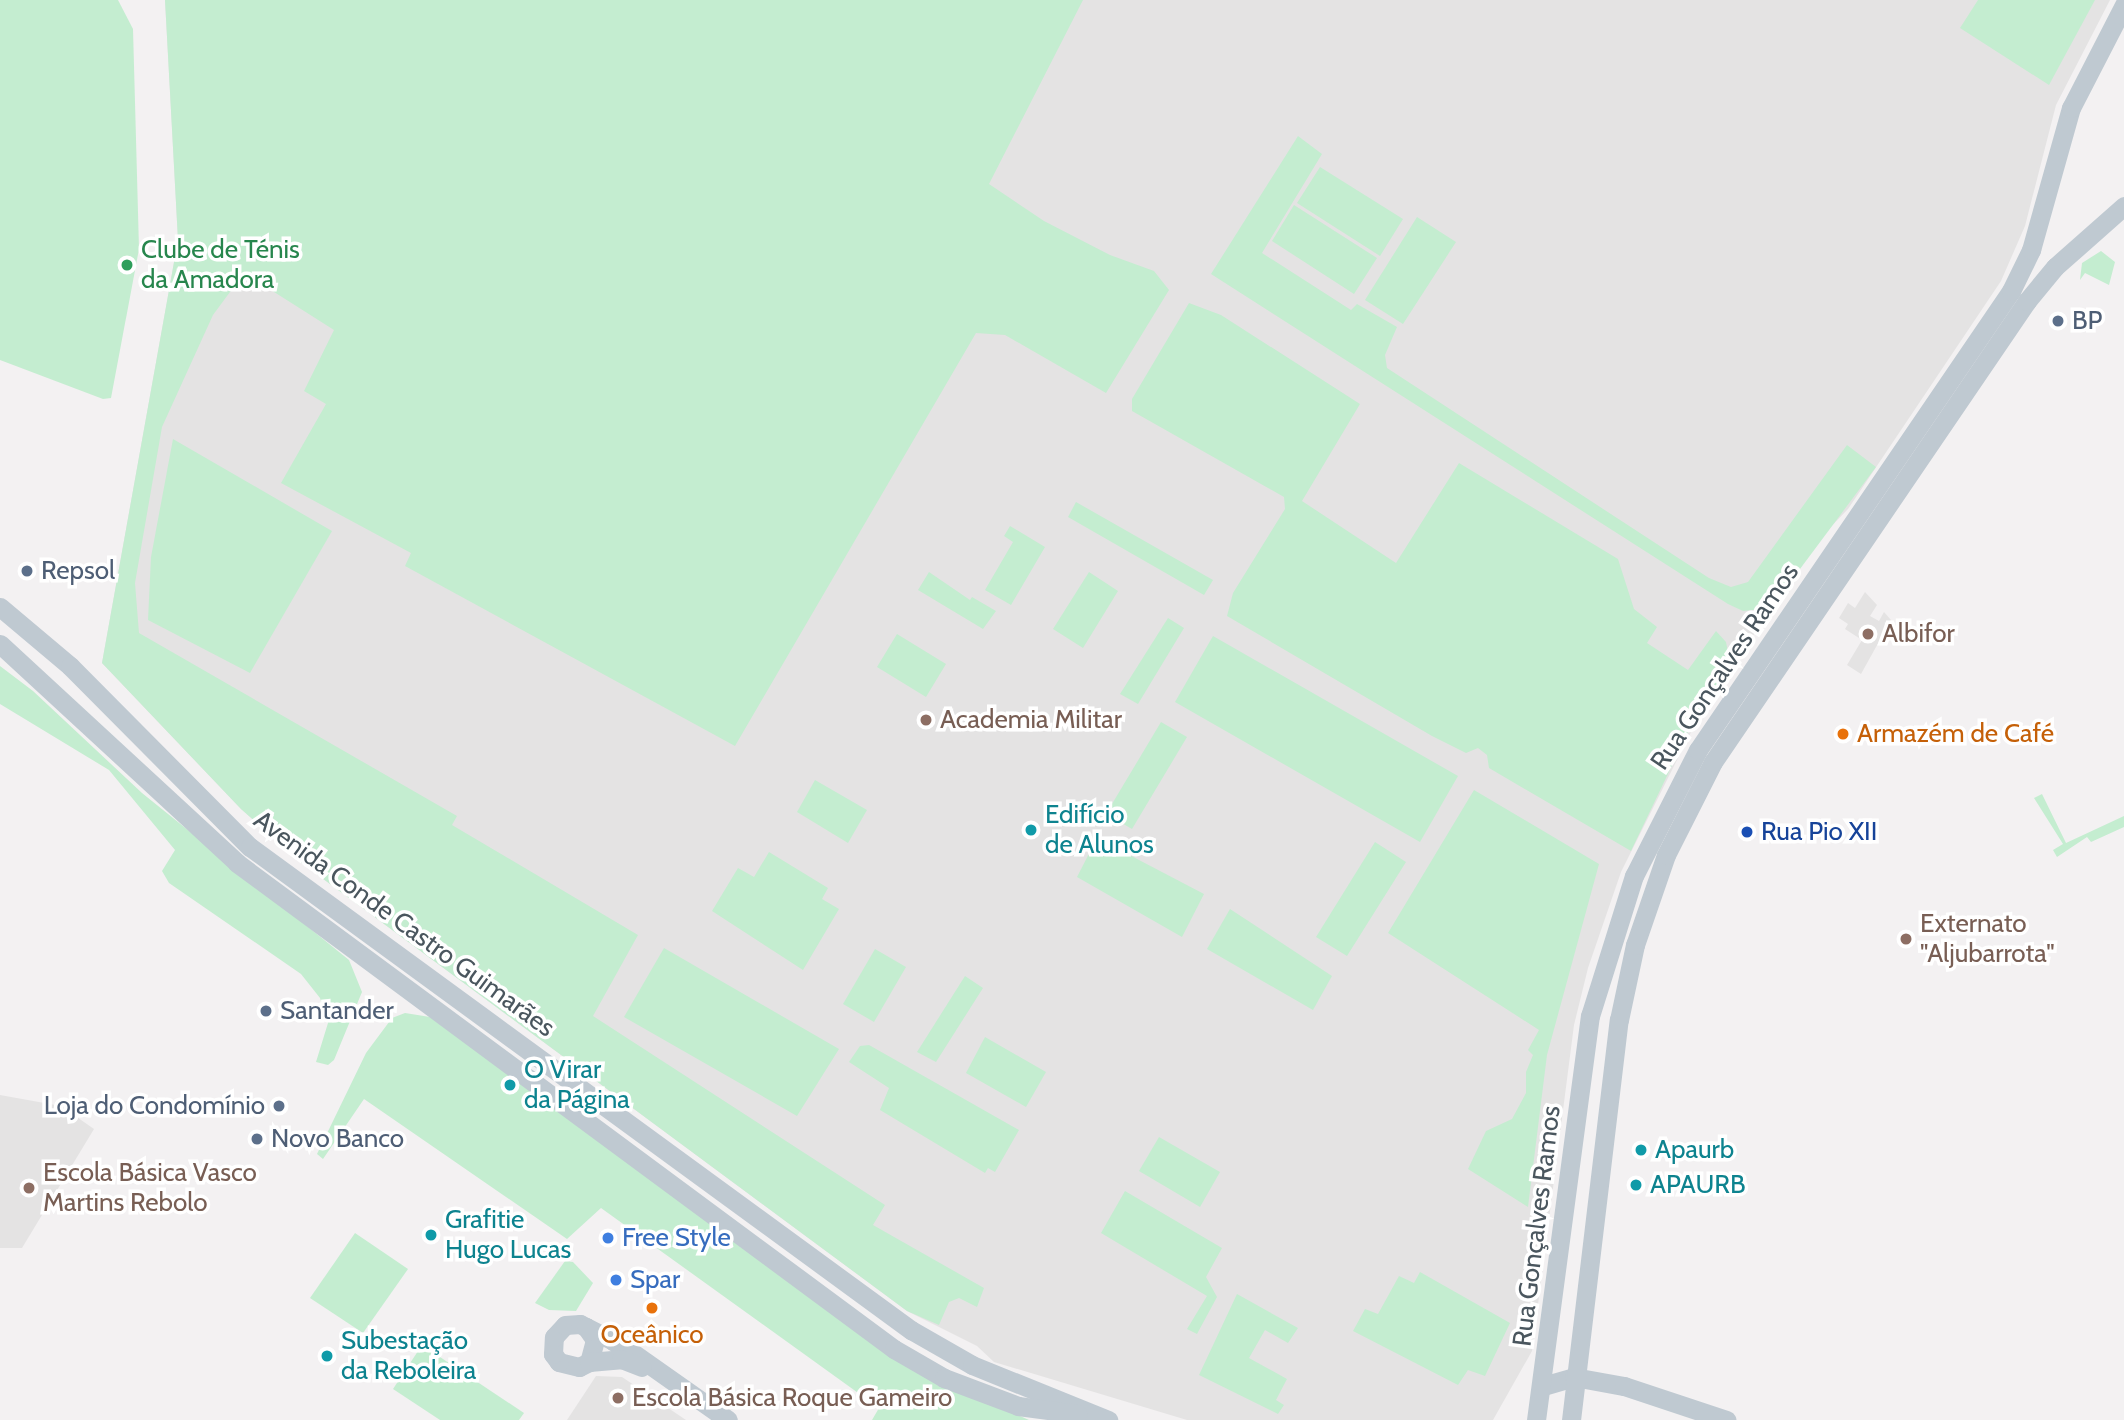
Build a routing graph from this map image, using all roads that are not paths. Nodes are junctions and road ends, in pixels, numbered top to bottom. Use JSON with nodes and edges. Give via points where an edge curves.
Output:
{"nodes":[{"id":1,"x":2124,"y":5,"type":"edge"},
{"id":2,"x":2124,"y":206,"type":"edge"},
{"id":3,"x":0,"y":607,"type":"edge"},
{"id":4,"x":0,"y":644,"type":"edge"},
{"id":5,"x":433,"y":977,"type":"junction"},
{"id":6,"x":397,"y":983,"type":"junction"},
{"id":7,"x":586,"y":1328,"type":"junction"},
{"id":8,"x":956,"y":1356,"type":"junction"},
{"id":9,"x":589,"y":1362,"type":"junction"},
{"id":10,"x":1574,"y":1377,"type":"junction"},
{"id":11,"x":944,"y":1378,"type":"junction"},
{"id":12,"x":665,"y":1379,"type":"junction"},
{"id":13,"x":1543,"y":1385,"type":"junction"},
{"id":14,"x":1102,"y":1418,"type":"edge"},
{"id":15,"x":729,"y":1420,"type":"edge"},
{"id":16,"x":1536,"y":1420,"type":"edge"},
{"id":17,"x":1571,"y":1420,"type":"edge"},
{"id":18,"x":1726,"y":1420,"type":"edge"}],
"edges":[{"from":1,"to":13,"type":"main road","name":"Rua Gonçalves Ramos","via":[[2071,108],[2031,250],[2011,291],[1698,750],[1634,876],[1590,1016]]},
{"from":2,"to":10,"type":"main road","name":"Rua Gonçalves Ramos","via":[[2055,267],[2026,301],[1713,762],[1666,855],[1635,944],[1619,1020]]},
{"from":3,"to":5,"type":"main road","name":"Avenida Conde Castro Guimarães","via":[[70,666],[250,847]]},
{"from":4,"to":6,"type":"main road","name":"Avenida Conde Castro Guimarães","via":[[237,863]]},
{"from":5,"to":6,"type":"main road","via":[[406,977]]},
{"from":5,"to":8,"type":"main road","name":"Avenida Conde Castro Guimarães","via":[[911,1330]]},
{"from":6,"to":11,"type":"main road","name":"Avenida Conde Castro Guimarães","via":[[894,1349]]},
{"from":7,"to":9,"type":"main road","via":[[595,1340]]},
{"from":7,"to":9,"type":"main road","via":[[565,1325],[552,1345],[559,1362],[568,1367]]},
{"from":7,"to":12,"type":"main road","via":[[633,1353]]},
{"from":8,"to":11,"type":"main road"},
{"from":8,"to":14,"type":"main road","name":"Avenida Conde Castro Guimarães"},
{"from":9,"to":12,"type":"main road","via":[[621,1359]]},
{"from":10,"to":13,"type":"main road"},
{"from":10,"to":17,"type":"main road","name":"Rua Gonçalves Ramos"},
{"from":10,"to":18,"type":"main road","via":[[1623,1386]]},
{"from":11,"to":14,"type":"main road","name":"Avenida Conde Castro Guimarães","via":[[1018,1406]]},
{"from":12,"to":15,"type":"main road"},
{"from":13,"to":16,"type":"main road","name":"Rua Gonçalves Ramos"}]}
